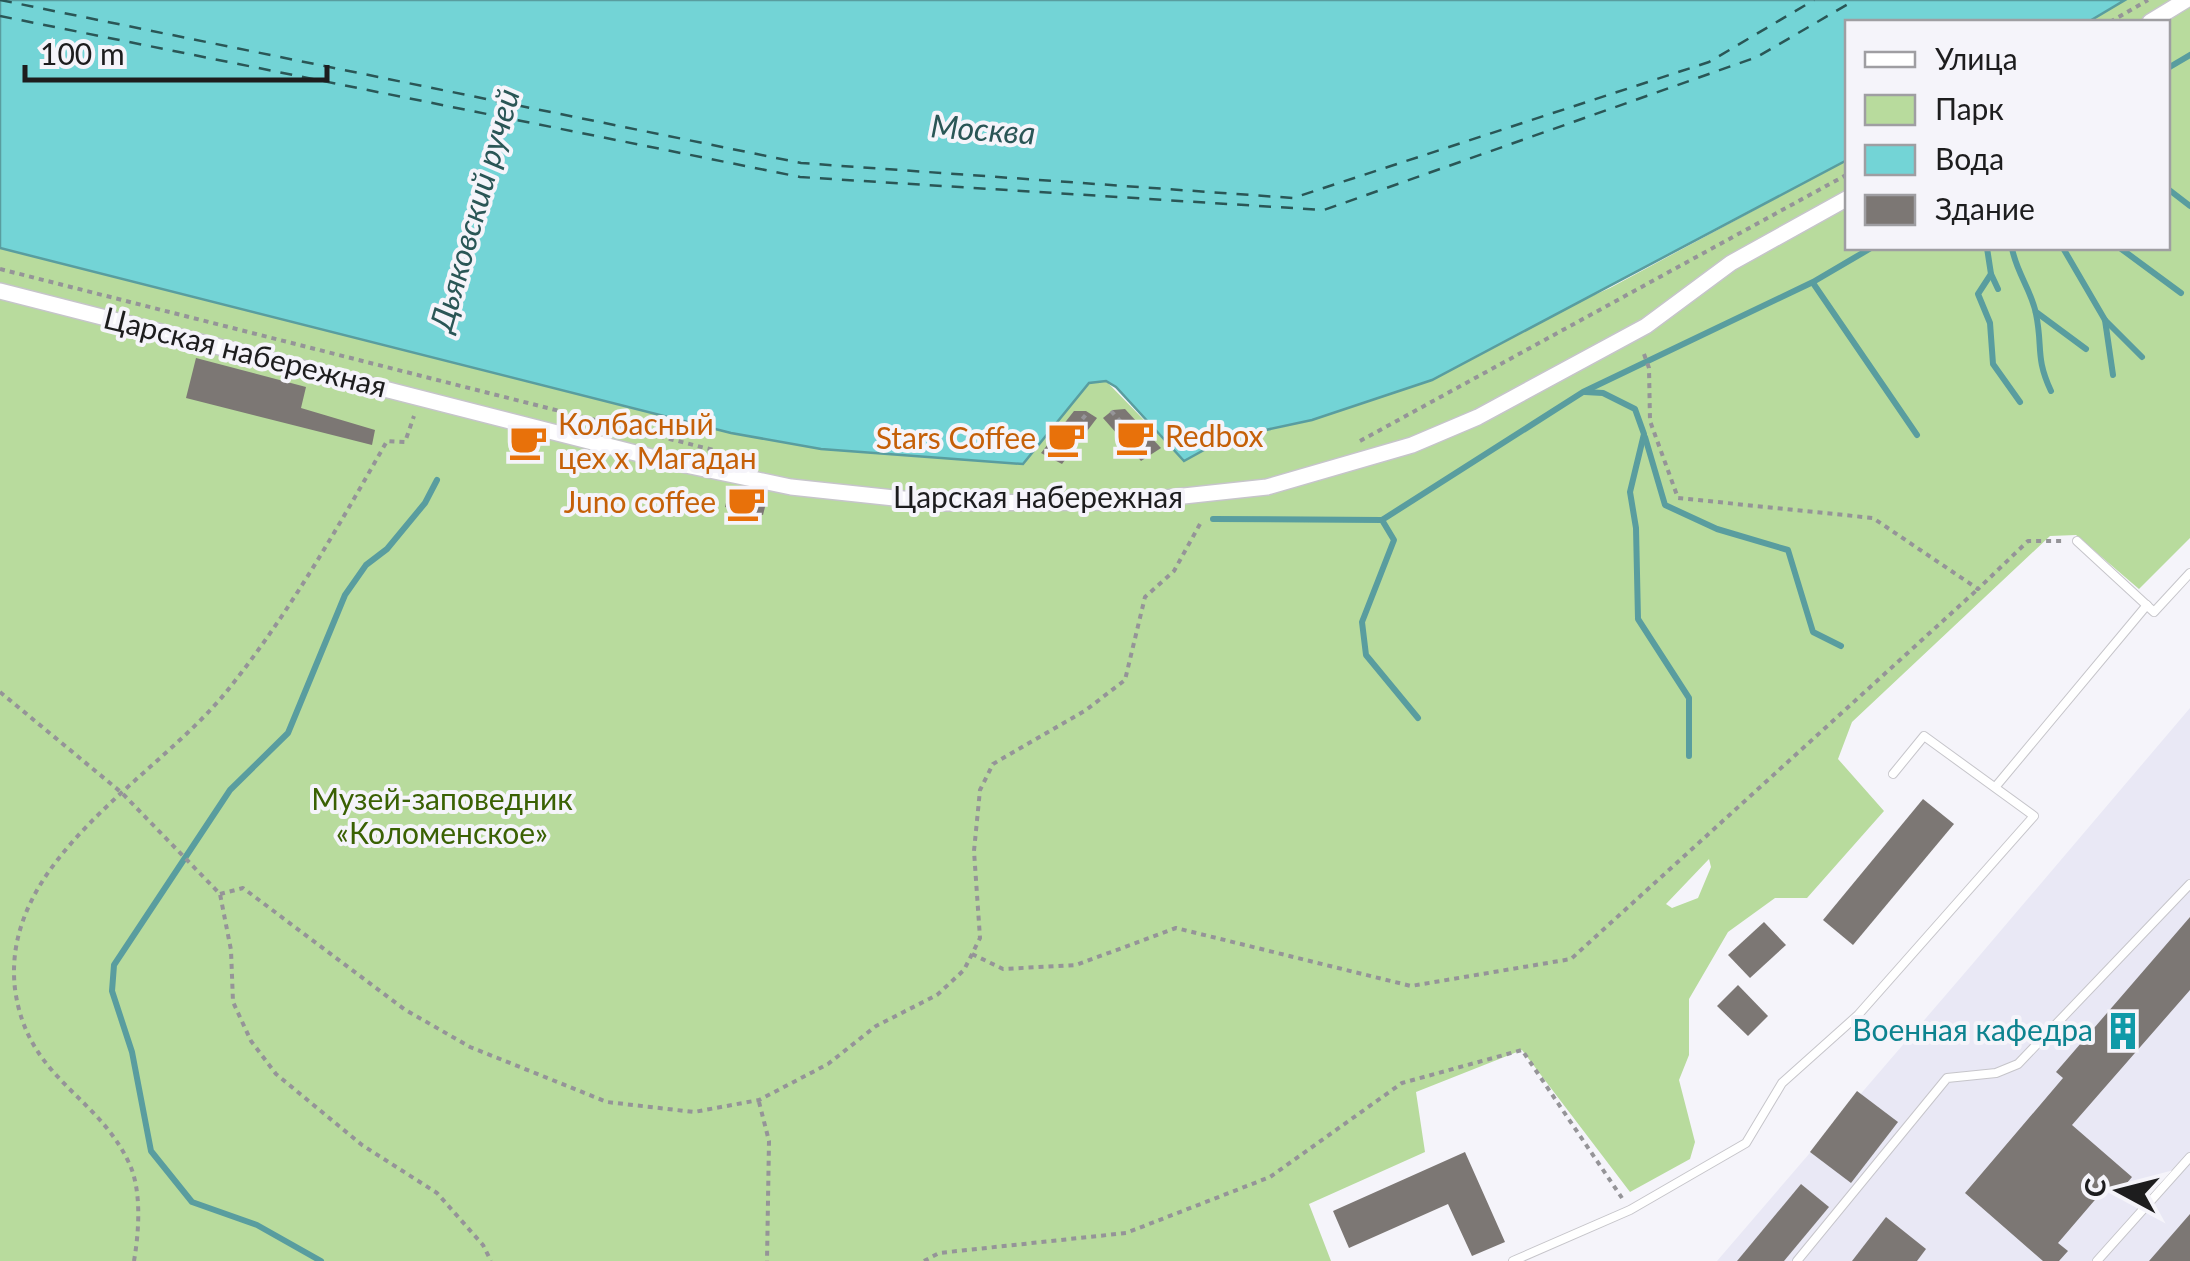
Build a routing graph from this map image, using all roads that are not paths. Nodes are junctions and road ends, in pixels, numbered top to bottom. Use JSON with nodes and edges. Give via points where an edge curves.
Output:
{"nodes":[{"id":1,"x":2186,"y":0,"type":"edge"},
{"id":2,"x":2153,"y":20,"type":"edge"},
{"id":3,"x":1845,"y":200,"type":"edge"},
{"id":4,"x":0,"y":291,"type":"edge"},
{"id":5,"x":2077,"y":540,"type":"road end"},
{"id":6,"x":2190,"y":573,"type":"edge"},
{"id":7,"x":2148,"y":605,"type":"junction"},
{"id":8,"x":1893,"y":774,"type":"dead end"},
{"id":9,"x":1997,"y":785,"type":"junction"},
{"id":10,"x":2190,"y":884,"type":"edge"},
{"id":11,"x":2190,"y":1158,"type":"edge"},
{"id":12,"x":1513,"y":1261,"type":"edge"},
{"id":13,"x":1797,"y":1261,"type":"edge"},
{"id":14,"x":2097,"y":1261,"type":"edge"}],
"edges":[{"from":1,"to":2,"type":"street"},
{"from":3,"to":4,"type":"street","name":"Царская набережная","via":[[1731,263],[1646,326],[1478,416],[1370,460],[1219,494],[1017,504],[830,493],[671,462]]},
{"from":5,"to":7,"type":"lane"},
{"from":6,"to":7,"type":"lane","via":[[2154,612]]},
{"from":7,"to":9,"type":"lane"},
{"from":8,"to":9,"type":"lane","via":[[1924,736]]},
{"from":9,"to":12,"type":"lane","via":[[2034,816],[1858,1015],[1782,1084],[1746,1143],[1630,1210]]},
{"from":10,"to":13,"type":"lane","via":[[2018,1064],[1948,1078]]},
{"from":11,"to":14,"type":"lane"}]}
